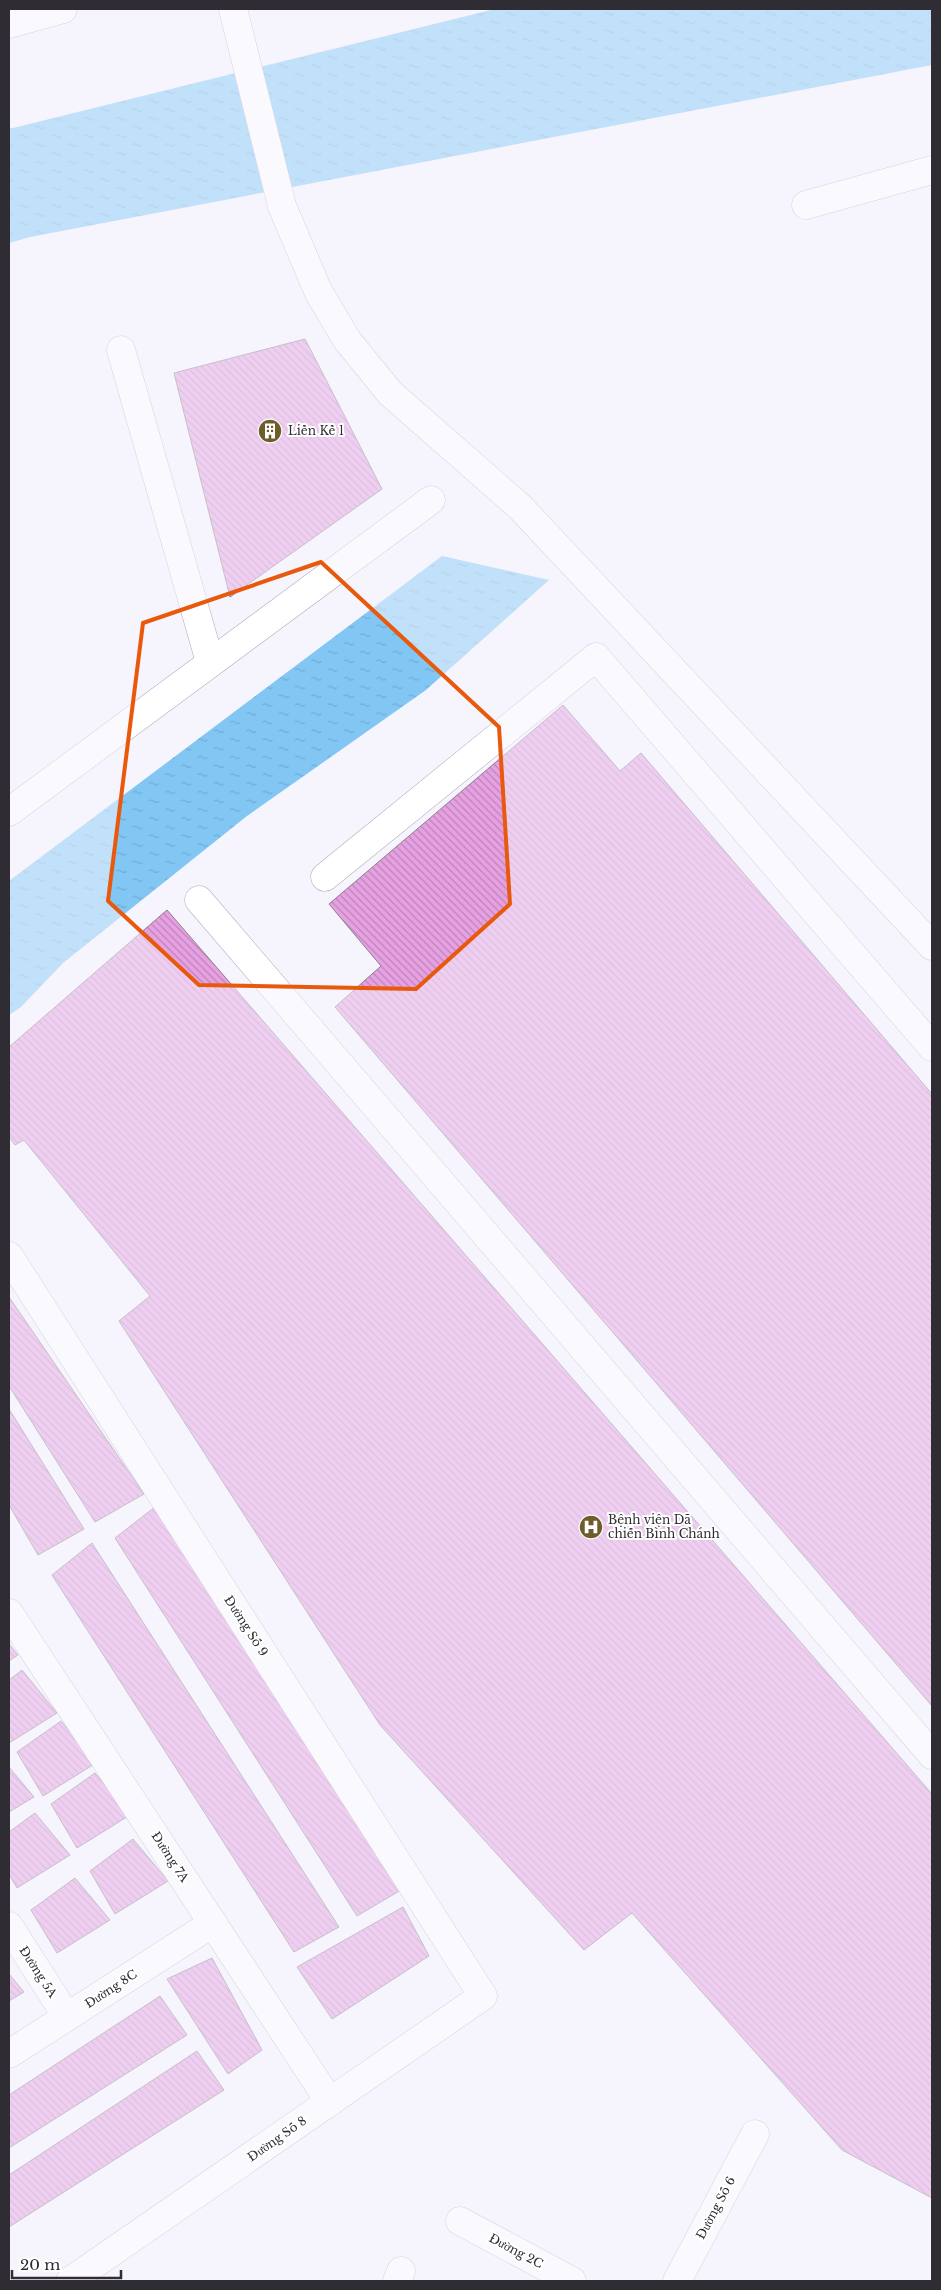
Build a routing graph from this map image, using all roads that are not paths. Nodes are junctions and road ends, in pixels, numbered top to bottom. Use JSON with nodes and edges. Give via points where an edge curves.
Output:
{"nodes":[{"id":1,"x":63,"y":9,"type":"edge"},
{"id":2,"x":234,"y":15,"type":"edge"},
{"id":3,"x":9,"y":24,"type":"edge"},
{"id":4,"x":932,"y":170,"type":"edge"},
{"id":5,"x":806,"y":205,"type":"dead end"},
{"id":6,"x":121,"y":350,"type":"dead end"},
{"id":7,"x":431,"y":500,"type":"dead end"},
{"id":8,"x":210,"y":662,"type":"junction"},
{"id":9,"x":9,"y":812,"type":"edge"},
{"id":10,"x":325,"y":877,"type":"dead end"},
{"id":11,"x":199,"y":900,"type":"dead end"},
{"id":12,"x":932,"y":946,"type":"edge"},
{"id":13,"x":932,"y":1047,"type":"edge"},
{"id":14,"x":9,"y":1256,"type":"edge"},
{"id":15,"x":9,"y":1613,"type":"edge"},
{"id":16,"x":932,"y":1755,"type":"edge"},
{"id":17,"x":213,"y":1923,"type":"junction"},
{"id":18,"x":9,"y":1926,"type":"edge"},
{"id":19,"x":484,"y":1996,"type":"joint"},
{"id":20,"x":67,"y":2017,"type":"junction"},
{"id":21,"x":9,"y":2054,"type":"edge"},
{"id":22,"x":330,"y":2102,"type":"junction"},
{"id":23,"x":755,"y":2134,"type":"dead end"},
{"id":24,"x":460,"y":2221,"type":"dead end"},
{"id":25,"x":79,"y":2280,"type":"edge"},
{"id":26,"x":572,"y":2281,"type":"edge"},
{"id":27,"x":678,"y":2281,"type":"edge"}],
"edges":[{"from":1,"to":3,"type":"street"},
{"from":2,"to":12,"type":"street","via":[[282,206],[318,291],[347,340],[390,393],[520,507]]},
{"from":4,"to":5,"type":"street"},
{"from":6,"to":8,"type":"street"},
{"from":7,"to":8,"type":"street"},
{"from":8,"to":9,"type":"street"},
{"from":10,"to":13,"type":"street","via":[[596,657]]},
{"from":11,"to":16,"type":"street"},
{"from":14,"to":19,"type":"street","name":"Đường Số 9"},
{"from":15,"to":17,"type":"street","name":"Đường 7A"},
{"from":17,"to":20,"type":"street","name":"Đường 8C"},
{"from":17,"to":22,"type":"street","name":"Đường 7A"},
{"from":18,"to":20,"type":"street","name":"Đường 5A"},
{"from":19,"to":22,"type":"street","name":"Đường Số 8"},
{"from":20,"to":21,"type":"street","name":"Đường 8C"},
{"from":22,"to":25,"type":"street","name":"Đường Số 8"},
{"from":23,"to":27,"type":"street","name":"Đường Số 6"},
{"from":24,"to":26,"type":"street","name":"Đường 2C"}]}
